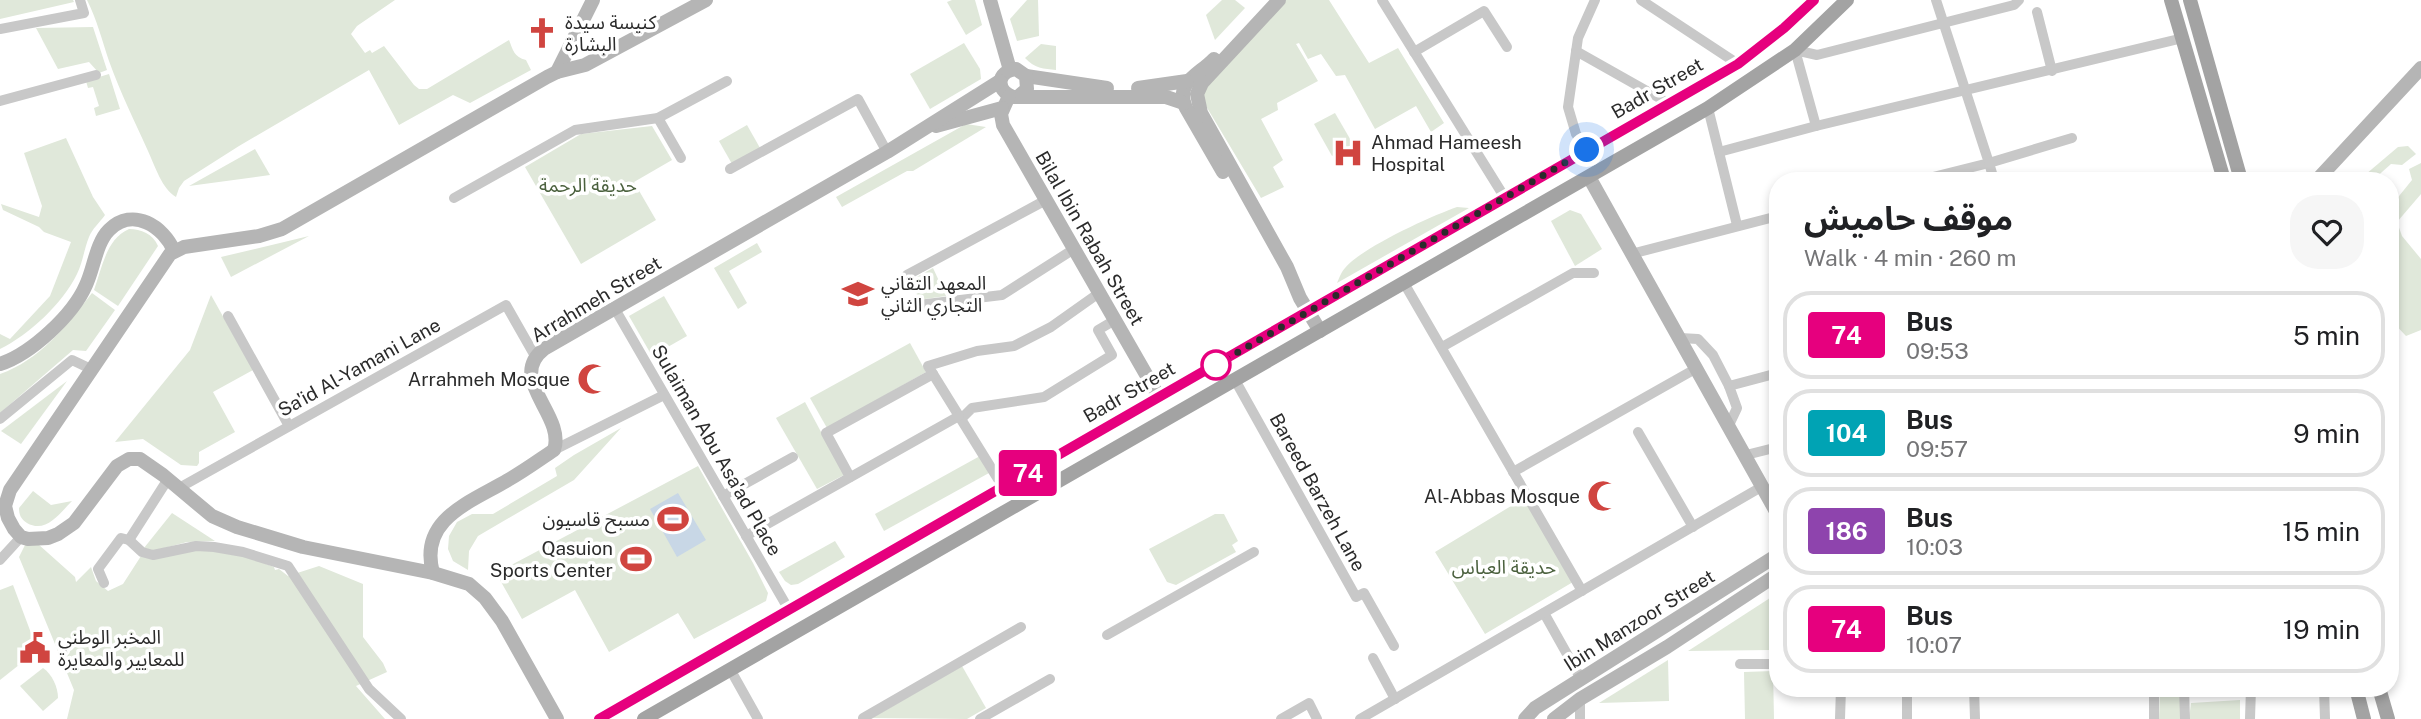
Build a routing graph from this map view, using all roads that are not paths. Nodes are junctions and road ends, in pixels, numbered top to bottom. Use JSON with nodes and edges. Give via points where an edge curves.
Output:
{"nodes":[{"id":1,"x":80,"y":0,"type":"edge"},
{"id":2,"x":593,"y":0,"type":"edge"},
{"id":3,"x":706,"y":0,"type":"edge"},
{"id":4,"x":990,"y":0,"type":"edge"},
{"id":5,"x":1266,"y":0,"type":"edge"},
{"id":6,"x":1279,"y":0,"type":"edge"},
{"id":7,"x":1382,"y":0,"type":"edge"},
{"id":8,"x":1595,"y":0,"type":"edge"},
{"id":9,"x":1641,"y":0,"type":"edge"},
{"id":10,"x":1814,"y":0,"type":"edge"},
{"id":11,"x":1847,"y":0,"type":"edge"},
{"id":12,"x":1936,"y":0,"type":"edge"},
{"id":13,"x":2018,"y":0,"type":"edge"},
{"id":14,"x":2171,"y":0,"type":"edge"},
{"id":15,"x":2190,"y":0,"type":"edge"},
{"id":16,"x":2037,"y":12,"type":"dead end"},
{"id":17,"x":1943,"y":22,"type":"junction"},
{"id":18,"x":582,"y":26,"type":"junction"},
{"id":19,"x":0,"y":29,"type":"edge"},
{"id":20,"x":2183,"y":38,"type":"junction"},
{"id":21,"x":1507,"y":47,"type":"dead end"},
{"id":22,"x":1795,"y":50,"type":"junction"},
{"id":23,"x":1576,"y":51,"type":"junction"},
{"id":24,"x":1415,"y":52,"type":"junction"},
{"id":25,"x":600,"y":57,"type":"junction"},
{"id":26,"x":1738,"y":64,"type":"junction"},
{"id":27,"x":2421,"y":68,"type":"edge"},
{"id":28,"x":2052,"y":71,"type":"junction"},
{"id":29,"x":557,"y":72,"type":"junction"},
{"id":30,"x":96,"y":75,"type":"dead end"},
{"id":31,"x":1005,"y":76,"type":"junction"},
{"id":32,"x":1026,"y":76,"type":"junction"},
{"id":33,"x":726,"y":81,"type":"dead end"},
{"id":34,"x":1967,"y":90,"type":"junction"},
{"id":35,"x":1191,"y":93,"type":"junction"},
{"id":36,"x":1010,"y":100,"type":"junction"},
{"id":37,"x":0,"y":101,"type":"edge"},
{"id":38,"x":1670,"y":104,"type":"junction"},
{"id":39,"x":1708,"y":108,"type":"junction"},
{"id":40,"x":658,"y":118,"type":"junction"},
{"id":41,"x":1816,"y":126,"type":"junction"},
{"id":42,"x":925,"y":129,"type":"junction"},
{"id":43,"x":2072,"y":138,"type":"dead end"},
{"id":44,"x":1587,"y":150,"type":"junction"},
{"id":45,"x":887,"y":152,"type":"junction"},
{"id":46,"x":1719,"y":152,"type":"junction"},
{"id":47,"x":681,"y":158,"type":"dead end"},
{"id":48,"x":1989,"y":163,"type":"junction"},
{"id":49,"x":730,"y":169,"type":"dead end"},
{"id":50,"x":1953,"y":172,"type":"edge"},
{"id":51,"x":1992,"y":172,"type":"edge"},
{"id":52,"x":2222,"y":172,"type":"edge"},
{"id":53,"x":2239,"y":172,"type":"edge"},
{"id":54,"x":2324,"y":172,"type":"edge"},
{"id":55,"x":1589,"y":177,"type":"junction"},
{"id":56,"x":454,"y":198,"type":"dead end"},
{"id":57,"x":1505,"y":198,"type":"junction"},
{"id":58,"x":1046,"y":200,"type":"junction"},
{"id":59,"x":1769,"y":218,"type":"edge"},
{"id":60,"x":1737,"y":225,"type":"junction"},
{"id":61,"x":1074,"y":249,"type":"junction"},
{"id":62,"x":174,"y":251,"type":"junction"},
{"id":63,"x":1631,"y":254,"type":"junction"},
{"id":64,"x":1594,"y":273,"type":"dead end"},
{"id":65,"x":907,"y":275,"type":"dead end"},
{"id":66,"x":1404,"y":283,"type":"junction"},
{"id":67,"x":1099,"y":293,"type":"junction"},
{"id":68,"x":910,"y":306,"type":"dead end"},
{"id":69,"x":615,"y":309,"type":"junction"},
{"id":70,"x":1308,"y":312,"type":"junction"},
{"id":71,"x":228,"y":316,"type":"dead end"},
{"id":72,"x":1115,"y":320,"type":"junction"},
{"id":73,"x":1320,"y":331,"type":"junction"},
{"id":74,"x":1680,"y":338,"type":"junction"},
{"id":75,"x":1442,"y":347,"type":"junction"},
{"id":76,"x":535,"y":356,"type":"junction"},
{"id":77,"x":0,"y":364,"type":"edge"},
{"id":78,"x":1697,"y":368,"type":"junction"},
{"id":79,"x":91,"y":369,"type":"junction"},
{"id":80,"x":933,"y":373,"type":"junction"},
{"id":81,"x":1769,"y":375,"type":"edge"},
{"id":82,"x":1235,"y":380,"type":"junction"},
{"id":83,"x":1729,"y":386,"type":"junction"},
{"id":84,"x":664,"y":395,"type":"junction"},
{"id":85,"x":1159,"y":397,"type":"junction"},
{"id":86,"x":960,"y":418,"type":"junction"},
{"id":87,"x":0,"y":419,"type":"edge"},
{"id":88,"x":1729,"y":425,"type":"junction"},
{"id":89,"x":289,"y":426,"type":"junction"},
{"id":90,"x":1638,"y":432,"type":"dead end"},
{"id":91,"x":1769,"y":449,"type":"edge"},
{"id":92,"x":554,"y":450,"type":"junction"},
{"id":93,"x":1746,"y":455,"type":"junction"},
{"id":94,"x":793,"y":457,"type":"dead end"},
{"id":95,"x":1513,"y":472,"type":"junction"},
{"id":96,"x":850,"y":477,"type":"junction"},
{"id":97,"x":173,"y":484,"type":"junction"},
{"id":98,"x":1763,"y":486,"type":"junction"},
{"id":99,"x":1003,"y":487,"type":"junction"},
{"id":100,"x":723,"y":496,"type":"junction"},
{"id":101,"x":1769,"y":498,"type":"edge"},
{"id":102,"x":1693,"y":527,"type":"junction"},
{"id":103,"x":746,"y":536,"type":"junction"},
{"id":104,"x":21,"y":537,"type":"junction"},
{"id":105,"x":129,"y":540,"type":"junction"},
{"id":106,"x":1254,"y":552,"type":"dead end"},
{"id":107,"x":0,"y":561,"type":"edge"},
{"id":108,"x":1769,"y":563,"type":"edge"},
{"id":109,"x":433,"y":573,"type":"junction"},
{"id":110,"x":1769,"y":580,"type":"edge"},
{"id":111,"x":104,"y":583,"type":"dead end"},
{"id":112,"x":1582,"y":591,"type":"junction"},
{"id":113,"x":789,"y":610,"type":"junction"},
{"id":114,"x":1544,"y":613,"type":"junction"},
{"id":115,"x":1021,"y":627,"type":"dead end"},
{"id":116,"x":1107,"y":635,"type":"dead end"},
{"id":117,"x":1394,"y":646,"type":"dead end"},
{"id":118,"x":1373,"y":658,"type":"dead end"},
{"id":119,"x":1740,"y":664,"type":"dead end"},
{"id":120,"x":1769,"y":664,"type":"edge"},
{"id":121,"x":730,"y":669,"type":"junction"},
{"id":122,"x":1050,"y":679,"type":"dead end"},
{"id":123,"x":1581,"y":679,"type":"junction"},
{"id":124,"x":1841,"y":697,"type":"edge"},
{"id":125,"x":1906,"y":697,"type":"edge"},
{"id":126,"x":1974,"y":697,"type":"edge"},
{"id":127,"x":2154,"y":697,"type":"edge"},
{"id":128,"x":2184,"y":697,"type":"edge"},
{"id":129,"x":2251,"y":697,"type":"edge"},
{"id":130,"x":2324,"y":697,"type":"edge"},
{"id":131,"x":2358,"y":697,"type":"edge"},
{"id":132,"x":2382,"y":697,"type":"edge"},
{"id":133,"x":1395,"y":699,"type":"junction"},
{"id":134,"x":1580,"y":699,"type":"junction"},
{"id":135,"x":863,"y":718,"type":"edge"},
{"id":136,"x":401,"y":719,"type":"edge"},
{"id":137,"x":557,"y":719,"type":"edge"},
{"id":138,"x":599,"y":719,"type":"edge"},
{"id":139,"x":644,"y":719,"type":"edge"},
{"id":140,"x":758,"y":719,"type":"edge"},
{"id":141,"x":979,"y":719,"type":"edge"},
{"id":142,"x":1281,"y":719,"type":"edge"},
{"id":143,"x":1317,"y":719,"type":"edge"},
{"id":144,"x":1360,"y":719,"type":"edge"},
{"id":145,"x":1525,"y":719,"type":"edge"},
{"id":146,"x":1554,"y":719,"type":"edge"},
{"id":147,"x":1580,"y":719,"type":"edge"},
{"id":148,"x":1840,"y":719,"type":"edge"},
{"id":149,"x":1906,"y":719,"type":"edge"},
{"id":150,"x":1975,"y":719,"type":"edge"},
{"id":151,"x":2154,"y":719,"type":"edge"},
{"id":152,"x":2185,"y":719,"type":"edge"},
{"id":153,"x":2250,"y":719,"type":"edge"},
{"id":154,"x":2325,"y":719,"type":"edge"},
{"id":155,"x":2364,"y":719,"type":"edge"},
{"id":156,"x":2388,"y":719,"type":"edge"}],
"edges":[{"from":1,"to":19,"type":"street","via":[[84,13]]},
{"from":2,"to":18,"type":"main road"},
{"from":3,"to":25,"type":"main road"},
{"from":4,"to":31,"type":"main road"},
{"from":5,"to":35,"type":"main road","via":[[1211,62]]},
{"from":6,"to":35,"type":"main road"},
{"from":7,"to":24,"type":"street"},
{"from":8,"to":23,"type":"street"},
{"from":9,"to":26,"type":"street"},
{"from":10,"to":26,"type":"main road","name":"Badr Street"},
{"from":11,"to":22,"type":"main road"},
{"from":12,"to":17,"type":"street"},
{"from":13,"to":17,"type":"street","via":[[2014,5]]},
{"from":14,"to":20,"type":"main road"},
{"from":15,"to":53,"type":"main road"},
{"from":16,"to":28,"type":"street"},
{"from":17,"to":22,"type":"street","via":[[1817,55]]},
{"from":17,"to":34,"type":"street"},
{"from":18,"to":25,"type":"main road","via":[[583,50]]},
{"from":18,"to":29,"type":"main road"},
{"from":20,"to":28,"type":"street"},
{"from":20,"to":52,"type":"main road"},
{"from":21,"to":24,"type":"street","via":[[1484,11]]},
{"from":22,"to":39,"type":"main road"},
{"from":22,"to":41,"type":"street"},
{"from":23,"to":38,"type":"street"},
{"from":23,"to":44,"type":"street","via":[[1568,107],[1576,134]]},
{"from":24,"to":57,"type":"street"},
{"from":25,"to":29,"type":"main road"},
{"from":26,"to":38,"type":"main road","name":"Badr Street"},
{"from":27,"to":54,"type":"main road"},
{"from":28,"to":34,"type":"street"},
{"from":29,"to":62,"type":"main road","via":[[282,229]]},
{"from":30,"to":37,"type":"street"},
{"from":31,"to":32,"type":"main road","via":[[1016,69]]},
{"from":31,"to":36,"type":"main road","via":[[1002,90]]},
{"from":31,"to":42,"type":"main road","name":"Arrahmeh Street"},
{"from":32,"to":35,"type":"main road","via":[[1103,88],[1155,87]]},
{"from":32,"to":36,"type":"main road","via":[[1027,89]]},
{"from":33,"to":40,"type":"street"},
{"from":34,"to":41,"type":"street"},
{"from":34,"to":48,"type":"street"},
{"from":35,"to":36,"type":"main road","name":"Arrahmeh Street"},
{"from":35,"to":70,"type":"main road"},
{"from":36,"to":42,"type":"main road","name":"Arrahmeh Street"},
{"from":36,"to":58,"type":"main road","name":"Bilal Ibin Rabah Street","via":[[1000,114],[1003,125]]},
{"from":38,"to":44,"type":"main road","name":"Badr Street"},
{"from":39,"to":46,"type":"street"},
{"from":39,"to":55,"type":"main road"},
{"from":40,"to":47,"type":"street"},
{"from":40,"to":56,"type":"street","via":[[575,130]]},
{"from":41,"to":46,"type":"street"},
{"from":42,"to":45,"type":"main road","name":"Arrahmeh Street"},
{"from":43,"to":48,"type":"street"},
{"from":44,"to":57,"type":"main road","name":"Badr Street"},
{"from":45,"to":49,"type":"street","via":[[858,99]]},
{"from":45,"to":69,"type":"main road","name":"Arrahmeh Street"},
{"from":46,"to":60,"type":"street"},
{"from":48,"to":50,"type":"street"},
{"from":48,"to":51,"type":"street"},
{"from":55,"to":63,"type":"main road"},
{"from":55,"to":66,"type":"main road"},
{"from":57,"to":70,"type":"main road","name":"Badr Street"},
{"from":58,"to":61,"type":"main road","name":"Bilal Ibin Rabah Street"},
{"from":58,"to":65,"type":"street"},
{"from":59,"to":60,"type":"street"},
{"from":60,"to":63,"type":"street"},
{"from":61,"to":67,"type":"main road","name":"Bilal Ibin Rabah Street"},
{"from":61,"to":68,"type":"street","via":[[1002,295]]},
{"from":62,"to":77,"type":"main road","via":[[169,238],[144,220],[116,225],[103,238],[78,300],[38,344]]},
{"from":62,"to":79,"type":"main road"},
{"from":63,"to":74,"type":"main road"},
{"from":64,"to":75,"type":"street","via":[[1573,273]]},
{"from":66,"to":73,"type":"main road"},
{"from":66,"to":75,"type":"street"},
{"from":67,"to":72,"type":"main road","name":"Bilal Ibin Rabah Street"},
{"from":67,"to":80,"type":"street","via":[[1014,346],[977,351],[928,366]]},
{"from":69,"to":76,"type":"main road","name":"Arrahmeh Street"},
{"from":69,"to":84,"type":"street","name":"Sulaiman Abu Asa'ad Place"},
{"from":70,"to":73,"type":"main road"},
{"from":70,"to":85,"type":"main road","name":"Badr Street"},
{"from":71,"to":89,"type":"street"},
{"from":72,"to":85,"type":"main road","name":"Bilal Ibin Rabah Street"},
{"from":72,"to":86,"type":"street","via":[[1098,330],[1112,355],[1086,372],[1044,397],[972,408]]},
{"from":73,"to":82,"type":"main road"},
{"from":74,"to":78,"type":"main road"},
{"from":74,"to":83,"type":"street","via":[[1698,339],[1713,355]]},
{"from":75,"to":95,"type":"street"},
{"from":76,"to":89,"type":"street","name":"Sa'id Al-Yamani Lane","via":[[506,305]]},
{"from":76,"to":92,"type":"main road","name":"Arrahmeh Street","via":[[531,375],[557,434]]},
{"from":78,"to":88,"type":"main road"},
{"from":78,"to":95,"type":"street"},
{"from":79,"to":87,"type":"street","via":[[72,360]]},
{"from":79,"to":104,"type":"main road","via":[[6,498],[10,524]]},
{"from":80,"to":86,"type":"street"},
{"from":80,"to":96,"type":"street","via":[[826,433]]},
{"from":81,"to":83,"type":"street"},
{"from":82,"to":117,"type":"street","name":"Bareed Barzeh Lane","via":[[1356,597],[1364,593]]},
{"from":82,"to":121,"type":"main road"},
{"from":83,"to":88,"type":"street","via":[[1737,408]]},
{"from":84,"to":92,"type":"street"},
{"from":84,"to":100,"type":"street","name":"Sulaiman Abu Asa'ad Place"},
{"from":85,"to":99,"type":"main road","name":"Badr Street"},
{"from":86,"to":96,"type":"street"},
{"from":86,"to":99,"type":"street"},
{"from":88,"to":93,"type":"main road"},
{"from":89,"to":97,"type":"street","name":"Sa'id Al-Yamani Lane"},
{"from":90,"to":102,"type":"street"},
{"from":91,"to":93,"type":"street"},
{"from":92,"to":109,"type":"main road","via":[[441,523],[431,552]]},
{"from":93,"to":98,"type":"main road"},
{"from":94,"to":100,"type":"street"},
{"from":95,"to":112,"type":"street"},
{"from":96,"to":103,"type":"street"},
{"from":97,"to":104,"type":"main road","via":[[140,460],[129,459],[117,466],[71,526],[48,538]]},
{"from":97,"to":105,"type":"street"},
{"from":97,"to":109,"type":"main road","via":[[212,516],[237,527],[303,547]]},
{"from":98,"to":101,"type":"main road"},
{"from":98,"to":102,"type":"street"},
{"from":99,"to":113,"type":"main road","name":"Badr Street"},
{"from":100,"to":103,"type":"street","name":"Sulaiman Abu Asa'ad Place"},
{"from":102,"to":112,"type":"street"},
{"from":103,"to":113,"type":"street","name":"Sulaiman Abu Asa'ad Place"},
{"from":104,"to":107,"type":"street"},
{"from":105,"to":111,"type":"street","via":[[121,538],[98,569]]},
{"from":105,"to":136,"type":"street","via":[[153,555],[214,547],[288,566],[369,689]]},
{"from":106,"to":116,"type":"street"},
{"from":108,"to":123,"type":"main road","name":"Ibin Manzoor Street"},
{"from":109,"to":137,"type":"main road","via":[[469,584],[485,598]]},
{"from":110,"to":134,"type":"main road","name":"Ibin Manzoor Street"},
{"from":112,"to":114,"type":"street"},
{"from":113,"to":138,"type":"main road","name":"Badr Street"},
{"from":114,"to":123,"type":"street"},
{"from":114,"to":133,"type":"street"},
{"from":115,"to":135,"type":"street"},
{"from":118,"to":133,"type":"street"},
{"from":119,"to":120,"type":"street"},
{"from":121,"to":139,"type":"main road"},
{"from":121,"to":140,"type":"street"},
{"from":122,"to":141,"type":"street"},
{"from":123,"to":145,"type":"main road","name":"Ibin Manzoor Street"},
{"from":124,"to":148,"type":"street"},
{"from":125,"to":149,"type":"street"},
{"from":126,"to":150,"type":"street"},
{"from":127,"to":151,"type":"street"},
{"from":128,"to":152,"type":"street"},
{"from":129,"to":153,"type":"street"},
{"from":130,"to":154,"type":"street"},
{"from":131,"to":155,"type":"main road"},
{"from":132,"to":156,"type":"main road"},
{"from":133,"to":144,"type":"street"},
{"from":134,"to":146,"type":"main road","name":"Ibin Manzoor Street"},
{"from":134,"to":147,"type":"street"},
{"from":142,"to":143,"type":"street","via":[[1309,703]]}]}
